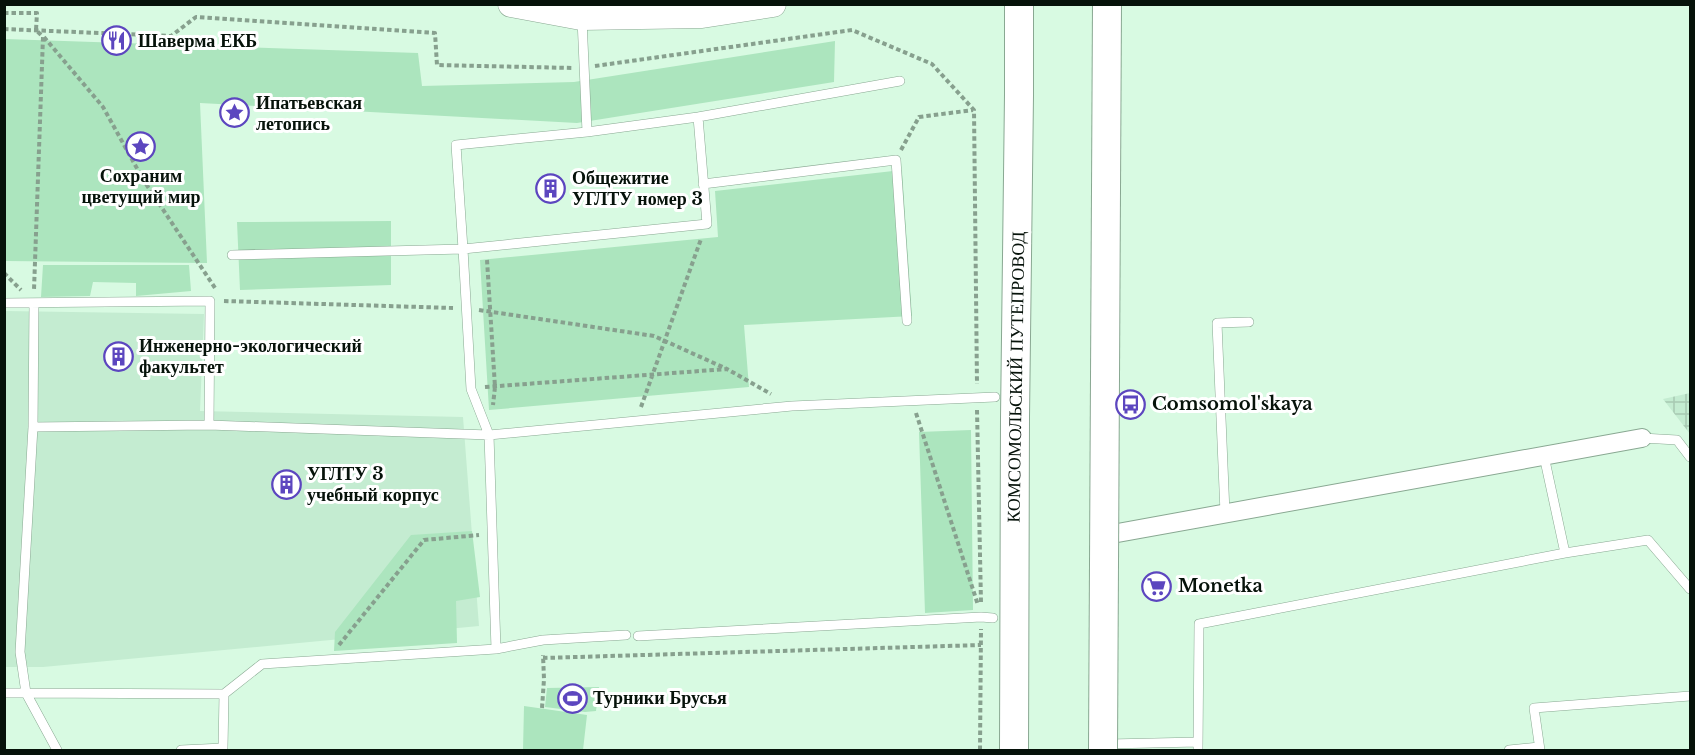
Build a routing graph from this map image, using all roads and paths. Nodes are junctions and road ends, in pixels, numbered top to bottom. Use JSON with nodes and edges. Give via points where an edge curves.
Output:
{"nodes":[{"id":1,"x":511,"y":4,"type":"edge"},
{"id":2,"x":674,"y":4,"type":"edge"},
{"id":3,"x":773,"y":4,"type":"edge"},
{"id":4,"x":1019,"y":4,"type":"edge"},
{"id":5,"x":1107,"y":4,"type":"edge"},
{"id":6,"x":536,"y":7,"type":"edge"},
{"id":7,"x":4,"y":13,"type":"edge"},
{"id":8,"x":702,"y":15,"type":"junction"},
{"id":9,"x":581,"y":17,"type":"junction"},
{"id":10,"x":4,"y":29,"type":"edge"},
{"id":11,"x":36,"y":30,"type":"junction"},
{"id":12,"x":43,"y":37,"type":"junction"},
{"id":13,"x":584,"y":68,"type":"junction"},
{"id":14,"x":900,"y":81,"type":"dead end"},
{"id":15,"x":974,"y":110,"type":"junction"},
{"id":16,"x":698,"y":117,"type":"junction"},
{"id":17,"x":587,"y":132,"type":"junction"},
{"id":18,"x":896,"y":160,"type":"junction"},
{"id":19,"x":703,"y":184,"type":"junction"},
{"id":20,"x":707,"y":224,"type":"junction"},
{"id":21,"x":486,"y":247,"type":"junction"},
{"id":22,"x":463,"y":249,"type":"junction"},
{"id":23,"x":232,"y":255,"type":"dead end"},
{"id":24,"x":219,"y":295,"type":"dead end"},
{"id":25,"x":4,"y":303,"type":"edge"},
{"id":26,"x":34,"y":303,"type":"junction"},
{"id":27,"x":907,"y":321,"type":"dead end"},
{"id":28,"x":1249,"y":322,"type":"dead end"},
{"id":29,"x":654,"y":375,"type":"junction"},
{"id":30,"x":495,"y":387,"type":"junction"},
{"id":31,"x":471,"y":389,"type":"junction"},
{"id":32,"x":977,"y":397,"type":"junction"},
{"id":33,"x":995,"y":397,"type":"dead end"},
{"id":34,"x":912,"y":400,"type":"junction"},
{"id":35,"x":792,"y":406,"type":"junction"},
{"id":36,"x":636,"y":421,"type":"junction"},
{"id":37,"x":209,"y":425,"type":"junction"},
{"id":38,"x":33,"y":427,"type":"junction"},
{"id":39,"x":489,"y":435,"type":"junction"},
{"id":40,"x":1642,"y":438,"type":"joint"},
{"id":41,"x":1545,"y":456,"type":"junction"},
{"id":42,"x":1690,"y":457,"type":"edge"},
{"id":43,"x":1225,"y":513,"type":"junction"},
{"id":44,"x":492,"y":534,"type":"junction"},
{"id":45,"x":1112,"y":534,"type":"dead end"},
{"id":46,"x":1565,"y":553,"type":"junction"},
{"id":47,"x":1690,"y":589,"type":"edge"},
{"id":48,"x":981,"y":617,"type":"junction"},
{"id":49,"x":993,"y":618,"type":"dead end"},
{"id":50,"x":626,"y":635,"type":"dead end"},
{"id":51,"x":639,"y":636,"type":"dead end"},
{"id":52,"x":543,"y":640,"type":"junction"},
{"id":53,"x":981,"y":645,"type":"junction"},
{"id":54,"x":496,"y":649,"type":"junction"},
{"id":55,"x":543,"y":658,"type":"junction"},
{"id":56,"x":327,"y":660,"type":"junction"},
{"id":57,"x":4,"y":693,"type":"edge"},
{"id":58,"x":26,"y":693,"type":"junction"},
{"id":59,"x":224,"y":694,"type":"junction"},
{"id":60,"x":1690,"y":696,"type":"edge"},
{"id":61,"x":542,"y":708,"type":"dead end"},
{"id":62,"x":1198,"y":746,"type":"edge"},
{"id":63,"x":1106,"y":747,"type":"edge"},
{"id":64,"x":223,"y":749,"type":"edge"},
{"id":65,"x":1540,"y":749,"type":"edge"},
{"id":66,"x":57,"y":750,"type":"edge"},
{"id":67,"x":182,"y":750,"type":"edge"},
{"id":68,"x":980,"y":750,"type":"edge"},
{"id":69,"x":1014,"y":750,"type":"edge"},
{"id":70,"x":1509,"y":750,"type":"edge"}],
"edges":[{"from":1,"to":6,"type":"main road"},
{"from":2,"to":8,"type":"main road"},
{"from":3,"to":8,"type":"main road"},
{"from":4,"to":69,"type":"main road","name":"КОМСОМОЛЬСКИЙ ПУТЕПРОВОД"},
{"from":5,"to":63,"type":"main road","bridge":true},
{"from":6,"to":9,"type":"main road"},
{"from":7,"to":11,"type":"path","via":[[37,13]]},
{"from":8,"to":9,"type":"main road"},
{"from":9,"to":13,"type":"lane"},
{"from":10,"to":11,"type":"path"},
{"from":11,"to":12,"type":"path"},
{"from":11,"to":13,"type":"path","via":[[171,36],[196,17],[435,33],[437,64]]},
{"from":12,"to":24,"type":"path","via":[[103,107],[144,181]]},
{"from":12,"to":26,"type":"path"},
{"from":13,"to":15,"type":"path","via":[[852,30],[932,64]]},
{"from":13,"to":17,"type":"lane"},
{"from":14,"to":16,"type":"lane"},
{"from":15,"to":18,"type":"path","via":[[919,117]]},
{"from":15,"to":32,"type":"path"},
{"from":16,"to":17,"type":"lane"},
{"from":16,"to":19,"type":"lane"},
{"from":17,"to":22,"type":"lane","via":[[456,145]]},
{"from":18,"to":19,"type":"lane"},
{"from":18,"to":27,"type":"lane"},
{"from":19,"to":20,"type":"lane"},
{"from":20,"to":21,"type":"lane"},
{"from":20,"to":29,"type":"path"},
{"from":21,"to":22,"type":"lane"},
{"from":21,"to":30,"type":"path"},
{"from":22,"to":23,"type":"lane"},
{"from":22,"to":31,"type":"lane"},
{"from":25,"to":26,"type":"lane"},
{"from":26,"to":37,"type":"lane","via":[[210,301]]},
{"from":26,"to":38,"type":"lane"},
{"from":28,"to":43,"type":"lane","via":[[1216,322]]},
{"from":29,"to":30,"type":"path"},
{"from":29,"to":35,"type":"path","via":[[727,369]]},
{"from":29,"to":36,"type":"path"},
{"from":30,"to":31,"type":"path"},
{"from":30,"to":39,"type":"path"},
{"from":31,"to":39,"type":"lane"},
{"from":32,"to":33,"type":"lane"},
{"from":32,"to":34,"type":"lane"},
{"from":32,"to":48,"type":"path"},
{"from":34,"to":35,"type":"lane"},
{"from":34,"to":48,"type":"path"},
{"from":35,"to":36,"type":"lane"},
{"from":36,"to":39,"type":"lane"},
{"from":37,"to":38,"type":"lane"},
{"from":37,"to":39,"type":"lane"},
{"from":38,"to":58,"type":"lane","via":[[20,652]]},
{"from":39,"to":44,"type":"lane"},
{"from":40,"to":41,"type":"street"},
{"from":40,"to":42,"type":"lane","via":[[1677,440]]},
{"from":41,"to":43,"type":"street"},
{"from":41,"to":46,"type":"lane"},
{"from":43,"to":45,"type":"street"},
{"from":44,"to":54,"type":"lane"},
{"from":44,"to":56,"type":"path","via":[[424,540]]},
{"from":46,"to":47,"type":"lane","via":[[1648,540]]},
{"from":46,"to":62,"type":"lane","via":[[1199,624]]},
{"from":48,"to":49,"type":"lane"},
{"from":48,"to":51,"type":"lane"},
{"from":48,"to":53,"type":"path"},
{"from":50,"to":52,"type":"lane"},
{"from":52,"to":54,"type":"lane"},
{"from":52,"to":55,"type":"path"},
{"from":53,"to":55,"type":"path"},
{"from":53,"to":68,"type":"path"},
{"from":54,"to":56,"type":"lane"},
{"from":55,"to":61,"type":"path"},
{"from":56,"to":59,"type":"lane","via":[[262,664]]},
{"from":57,"to":58,"type":"lane"},
{"from":58,"to":59,"type":"lane"},
{"from":58,"to":66,"type":"lane"},
{"from":59,"to":64,"type":"lane"},
{"from":60,"to":65,"type":"lane","via":[[1534,708]]},
{"from":62,"to":63,"type":"lane"},
{"from":64,"to":67,"type":"lane"},
{"from":65,"to":70,"type":"lane"}]}
